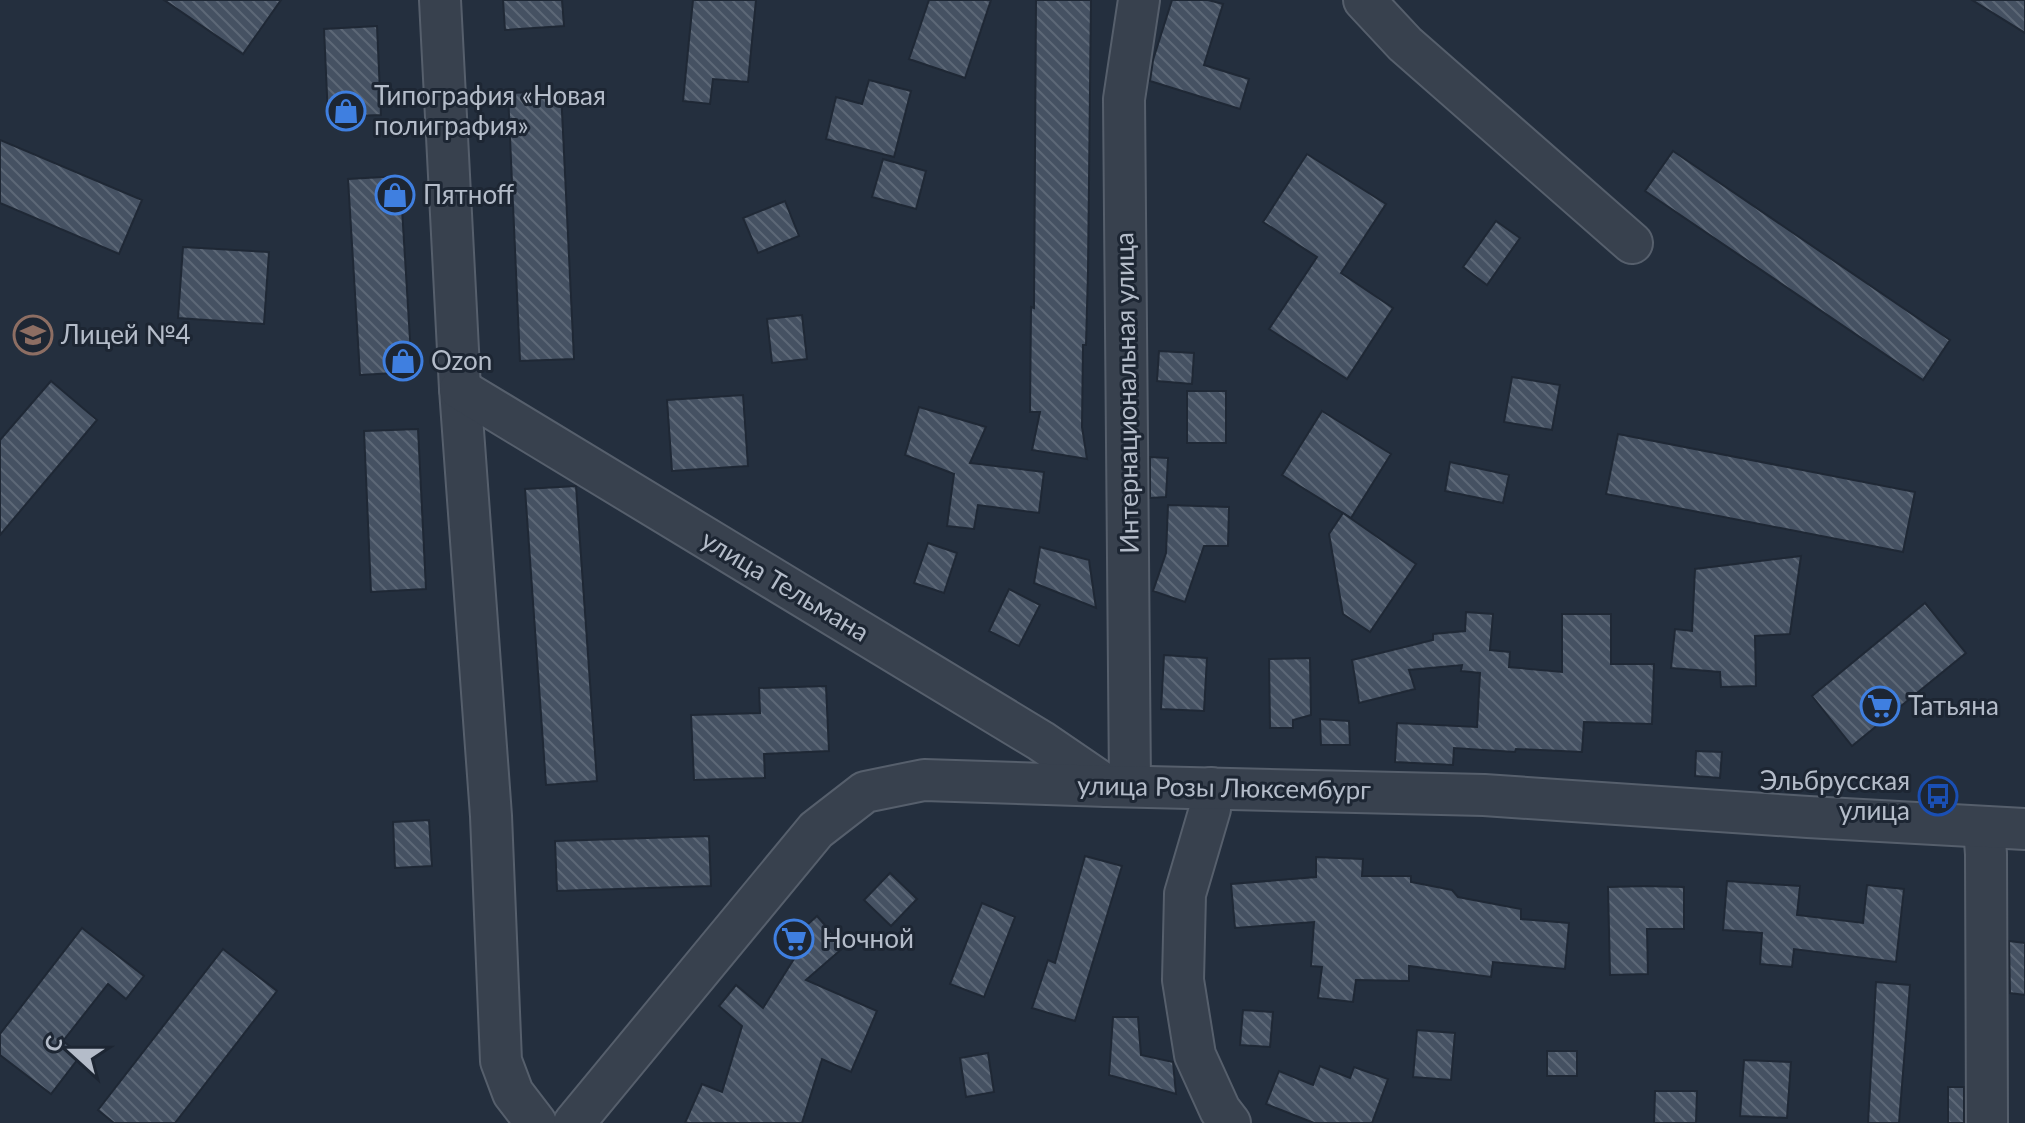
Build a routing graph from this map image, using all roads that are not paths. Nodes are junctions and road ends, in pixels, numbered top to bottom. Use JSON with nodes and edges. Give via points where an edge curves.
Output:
{"nodes":[{"id":1,"x":440,"y":0,"type":"edge"},
{"id":2,"x":1139,"y":0,"type":"edge"},
{"id":3,"x":1364,"y":0,"type":"edge"},
{"id":4,"x":1632,"y":243,"type":"dead end"},
{"id":5,"x":460,"y":389,"type":"junction"},
{"id":6,"x":1119,"y":786,"type":"junction"},
{"id":7,"x":1211,"y":788,"type":"junction"},
{"id":8,"x":1984,"y":827,"type":"junction"},
{"id":9,"x":2025,"y":829,"type":"edge"},
{"id":10,"x":536,"y":1123,"type":"edge"},
{"id":11,"x":574,"y":1123,"type":"edge"},
{"id":12,"x":1230,"y":1123,"type":"edge"},
{"id":13,"x":1987,"y":1123,"type":"edge"}],
"edges":[{"from":1,"to":5,"type":"street"},
{"from":2,"to":6,"type":"street","name":"Интернациональная улица","via":[[1124,99]]},
{"from":3,"to":4,"type":"street","via":[[1405,44]]},
{"from":5,"to":6,"type":"street","name":"улица Тельмана"},
{"from":5,"to":10,"type":"street","via":[[491,816],[501,1061],[513,1093]]},
{"from":6,"to":7,"type":"street","name":"улица Розы Люксембург"},
{"from":6,"to":11,"type":"street","name":"улица Розы Люксембург","via":[[924,780],[865,792],[816,830]]},
{"from":7,"to":8,"type":"street","name":"улица Розы Люксембург","via":[[1484,795]]},
{"from":7,"to":12,"type":"street","via":[[1210,809],[1185,894],[1183,980],[1195,1055]]},
{"from":8,"to":9,"type":"street","name":"улица Розы Люксембург"},
{"from":8,"to":13,"type":"street"}]}
